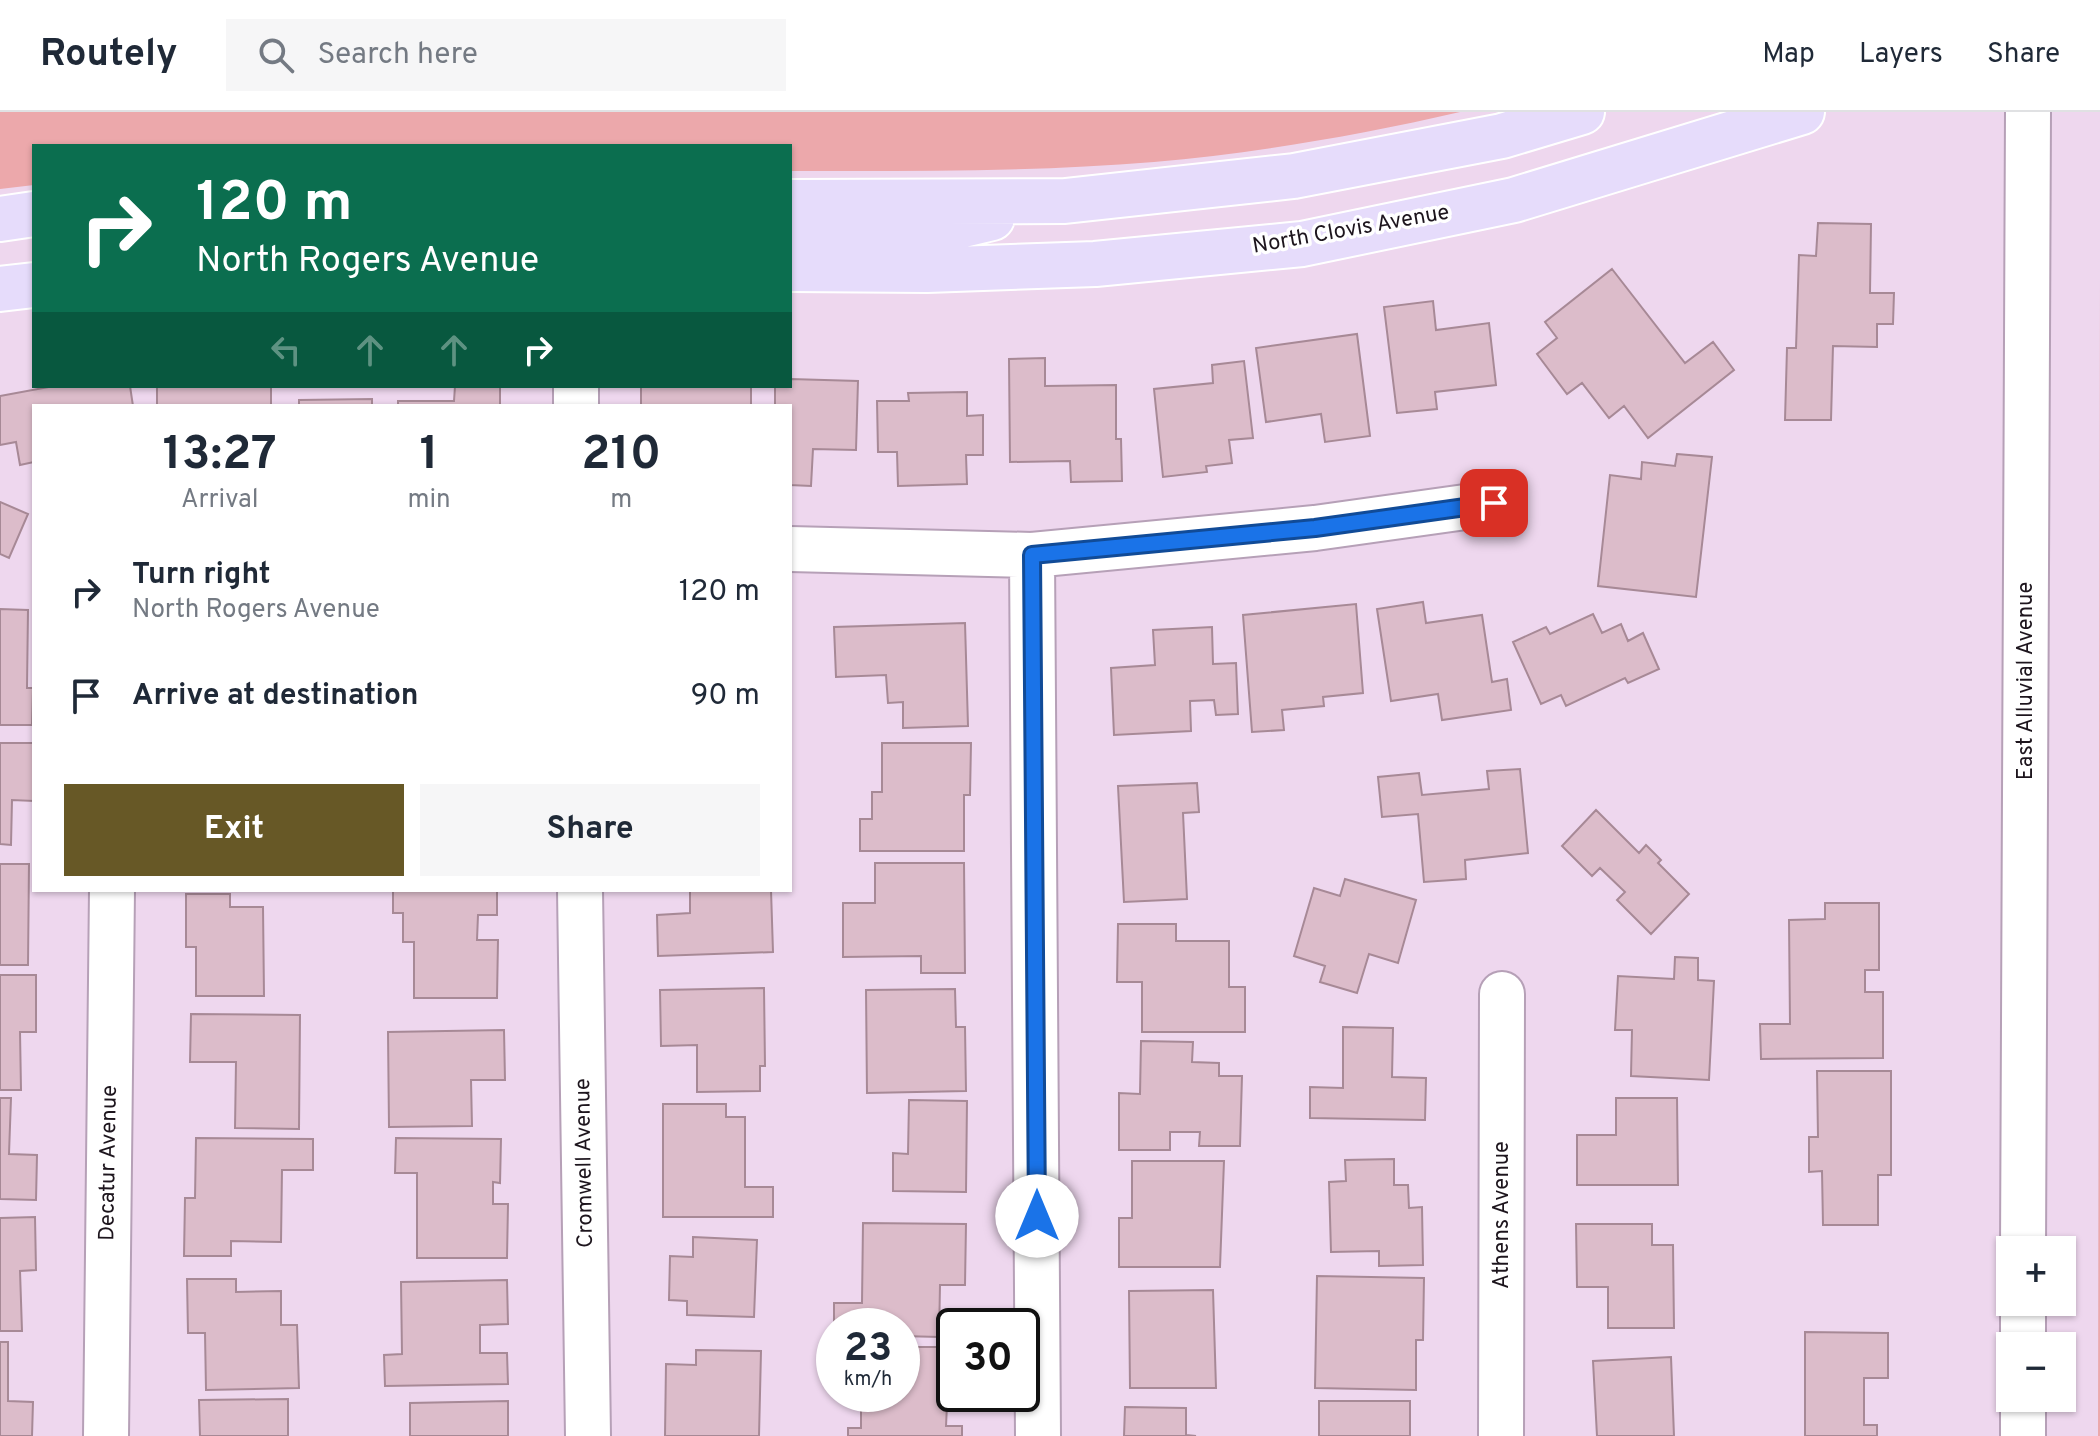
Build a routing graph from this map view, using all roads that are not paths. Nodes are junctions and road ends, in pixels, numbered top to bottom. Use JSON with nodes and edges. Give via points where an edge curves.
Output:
{"nodes":[{"id":1,"x":1582,"y":112,"type":"edge"},
{"id":2,"x":1802,"y":112,"type":"edge"},
{"id":3,"x":2028,"y":112,"type":"edge"},
{"id":4,"x":1065,"y":201,"type":"junction"},
{"id":5,"x":792,"y":202,"type":"edge"},
{"id":6,"x":32,"y":214,"type":"edge"},
{"id":7,"x":0,"y":219,"type":"edge"},
{"id":8,"x":792,"y":235,"type":"edge"},
{"id":9,"x":792,"y":269,"type":"edge"},
{"id":10,"x":32,"y":285,"type":"edge"},
{"id":11,"x":0,"y":289,"type":"edge"},
{"id":12,"x":1494,"y":503,"type":"dead end"},
{"id":13,"x":792,"y":549,"type":"edge"},
{"id":14,"x":1032,"y":555,"type":"junction"},
{"id":15,"x":112,"y":892,"type":"edge"},
{"id":16,"x":580,"y":892,"type":"edge"},
{"id":17,"x":1502,"y":994,"type":"dead end"},
{"id":18,"x":2023,"y":1236,"type":"edge"},
{"id":19,"x":2023,"y":1412,"type":"edge"},
{"id":20,"x":106,"y":1436,"type":"edge"},
{"id":21,"x":588,"y":1436,"type":"edge"},
{"id":22,"x":1038,"y":1436,"type":"edge"},
{"id":23,"x":1501,"y":1436,"type":"edge"},
{"id":24,"x":2023,"y":1436,"type":"edge"}],
"edges":[{"from":1,"to":4,"type":"main road","via":[[1502,136],[1294,176]]},
{"from":2,"to":9,"type":"main road","name":"North Clovis Avenue","via":[[1514,200],[1302,244],[1095,264]]},
{"from":3,"to":18,"type":"street","name":"East Alluvial Avenue"},
{"from":4,"to":5,"type":"main road"},
{"from":4,"to":8,"type":"main road","via":[[929,233]]},
{"from":6,"to":7,"type":"main road"},
{"from":10,"to":11,"type":"main road"},
{"from":12,"to":14,"type":"street","via":[[1315,528]]},
{"from":13,"to":14,"type":"street"},
{"from":14,"to":22,"type":"street"},
{"from":15,"to":20,"type":"street","name":"Decatur Avenue"},
{"from":16,"to":21,"type":"street","name":"Cromwell Avenue"},
{"from":17,"to":23,"type":"street","name":"Athens Avenue"},
{"from":19,"to":24,"type":"street"}]}
